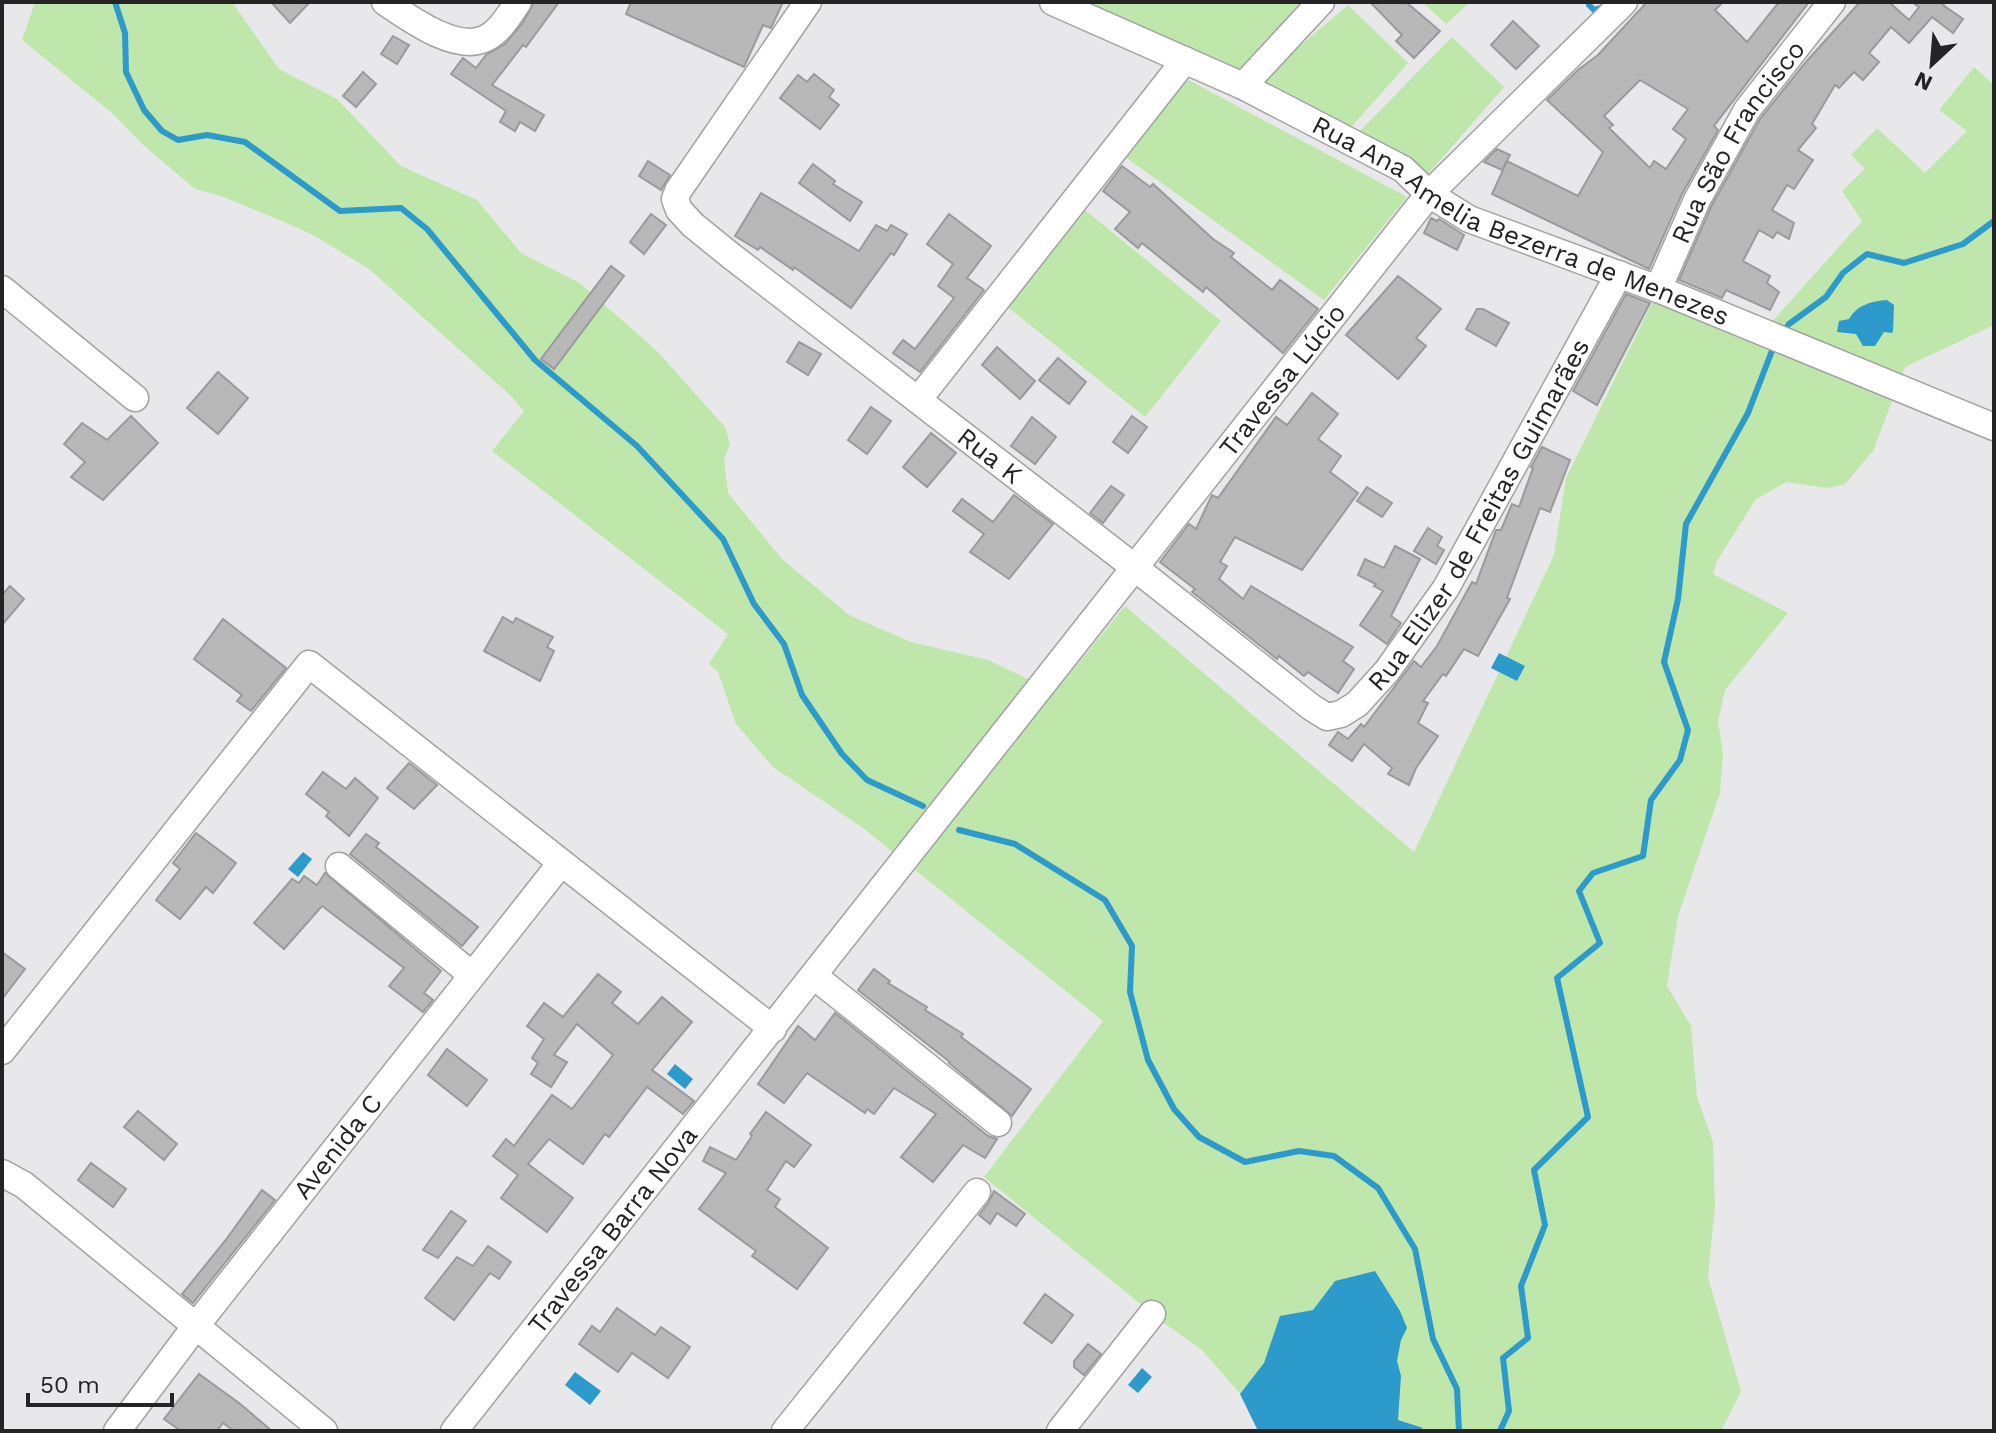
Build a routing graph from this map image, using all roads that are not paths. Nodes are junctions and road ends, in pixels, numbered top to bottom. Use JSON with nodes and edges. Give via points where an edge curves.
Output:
{"nodes":[{"id":1,"x":385,"y":2,"type":"edge"},
{"id":2,"x":518,"y":2,"type":"edge"},
{"id":3,"x":808,"y":2,"type":"edge"},
{"id":4,"x":1053,"y":2,"type":"edge"},
{"id":5,"x":1321,"y":2,"type":"edge"},
{"id":6,"x":1624,"y":2,"type":"edge"},
{"id":7,"x":1832,"y":2,"type":"edge"},
{"id":8,"x":1185,"y":60,"type":"junction"},
{"id":9,"x":1243,"y":86,"type":"junction"},
{"id":10,"x":1429,"y":194,"type":"junction"},
{"id":11,"x":1619,"y":274,"type":"junction"},
{"id":12,"x":2,"y":289,"type":"edge"},
{"id":13,"x":1658,"y":289,"type":"junction"},
{"id":14,"x":135,"y":398,"type":"dead end"},
{"id":15,"x":918,"y":400,"type":"junction"},
{"id":16,"x":1994,"y":427,"type":"edge"},
{"id":17,"x":1134,"y":567,"type":"junction"},
{"id":18,"x":1311,"y":707,"type":"joint"},
{"id":19,"x":561,"y":863,"type":"junction"},
{"id":20,"x":339,"y":866,"type":"dead end"},
{"id":21,"x":472,"y":975,"type":"junction"},
{"id":22,"x":814,"y":976,"type":"junction"},
{"id":23,"x":773,"y":1029,"type":"junction"},
{"id":24,"x":7,"y":1036,"type":"edge"},
{"id":25,"x":998,"y":1123,"type":"dead end"},
{"id":26,"x":2,"y":1173,"type":"edge"},
{"id":27,"x":977,"y":1192,"type":"dead end"},
{"id":28,"x":1152,"y":1314,"type":"dead end"},
{"id":29,"x":195,"y":1327,"type":"junction"},
{"id":30,"x":117,"y":1431,"type":"edge"},
{"id":31,"x":324,"y":1431,"type":"edge"},
{"id":32,"x":454,"y":1431,"type":"edge"},
{"id":33,"x":785,"y":1431,"type":"edge"},
{"id":34,"x":1060,"y":1431,"type":"edge"}],
"edges":[{"from":1,"to":2,"type":"street","via":[[427,29],[462,43],[483,40],[496,31]]},
{"from":3,"to":15,"type":"street","name":"Rua K","via":[[675,199],[693,225]]},
{"from":4,"to":8,"type":"street","name":"Rua Ana Amelia Bezerra de Menezes"},
{"from":5,"to":9,"type":"street"},
{"from":6,"to":10,"type":"street","name":"Travessa Lúcio"},
{"from":7,"to":13,"type":"street","name":"Rua São Francisco","via":[[1747,110],[1697,200]]},
{"from":8,"to":9,"type":"street","name":"Rua Ana Amelia Bezerra de Menezes"},
{"from":8,"to":15,"type":"street"},
{"from":9,"to":10,"type":"street","name":"Rua Ana Amelia Bezerra de Menezes","via":[[1403,169]]},
{"from":10,"to":11,"type":"street","name":"Rua Ana Amelia Bezerra de Menezes","via":[[1469,219]]},
{"from":10,"to":17,"type":"street","name":"Travessa Lúcio"},
{"from":11,"to":13,"type":"street","name":"Rua Ana Amelia Bezerra de Menezes"},
{"from":11,"to":18,"type":"street","name":"Rua Elizer de Freitas Guimarães","via":[[1438,600],[1357,704],[1327,717]]},
{"from":12,"to":14,"type":"street"},
{"from":13,"to":16,"type":"street","name":"Rua Ana Amelia Bezerra de Menezes"},
{"from":15,"to":17,"type":"street","name":"Rua K"},
{"from":17,"to":18,"type":"street","name":"Rua K"},
{"from":17,"to":22,"type":"street","name":"Travessa Lúcio"},
{"from":19,"to":21,"type":"street","name":"Avenida C"},
{"from":19,"to":23,"type":"street"},
{"from":19,"to":24,"type":"street","via":[[309,664]]},
{"from":20,"to":21,"type":"street"},
{"from":21,"to":29,"type":"street","name":"Avenida C"},
{"from":22,"to":23,"type":"street","name":"Travessa Barra Nova"},
{"from":22,"to":25,"type":"street"},
{"from":23,"to":32,"type":"street","name":"Travessa Barra Nova"},
{"from":26,"to":29,"type":"street","via":[[24,1185]]},
{"from":27,"to":33,"type":"street"},
{"from":28,"to":34,"type":"street"},
{"from":29,"to":30,"type":"street","name":"Avenida C"},
{"from":29,"to":31,"type":"street"}]}
